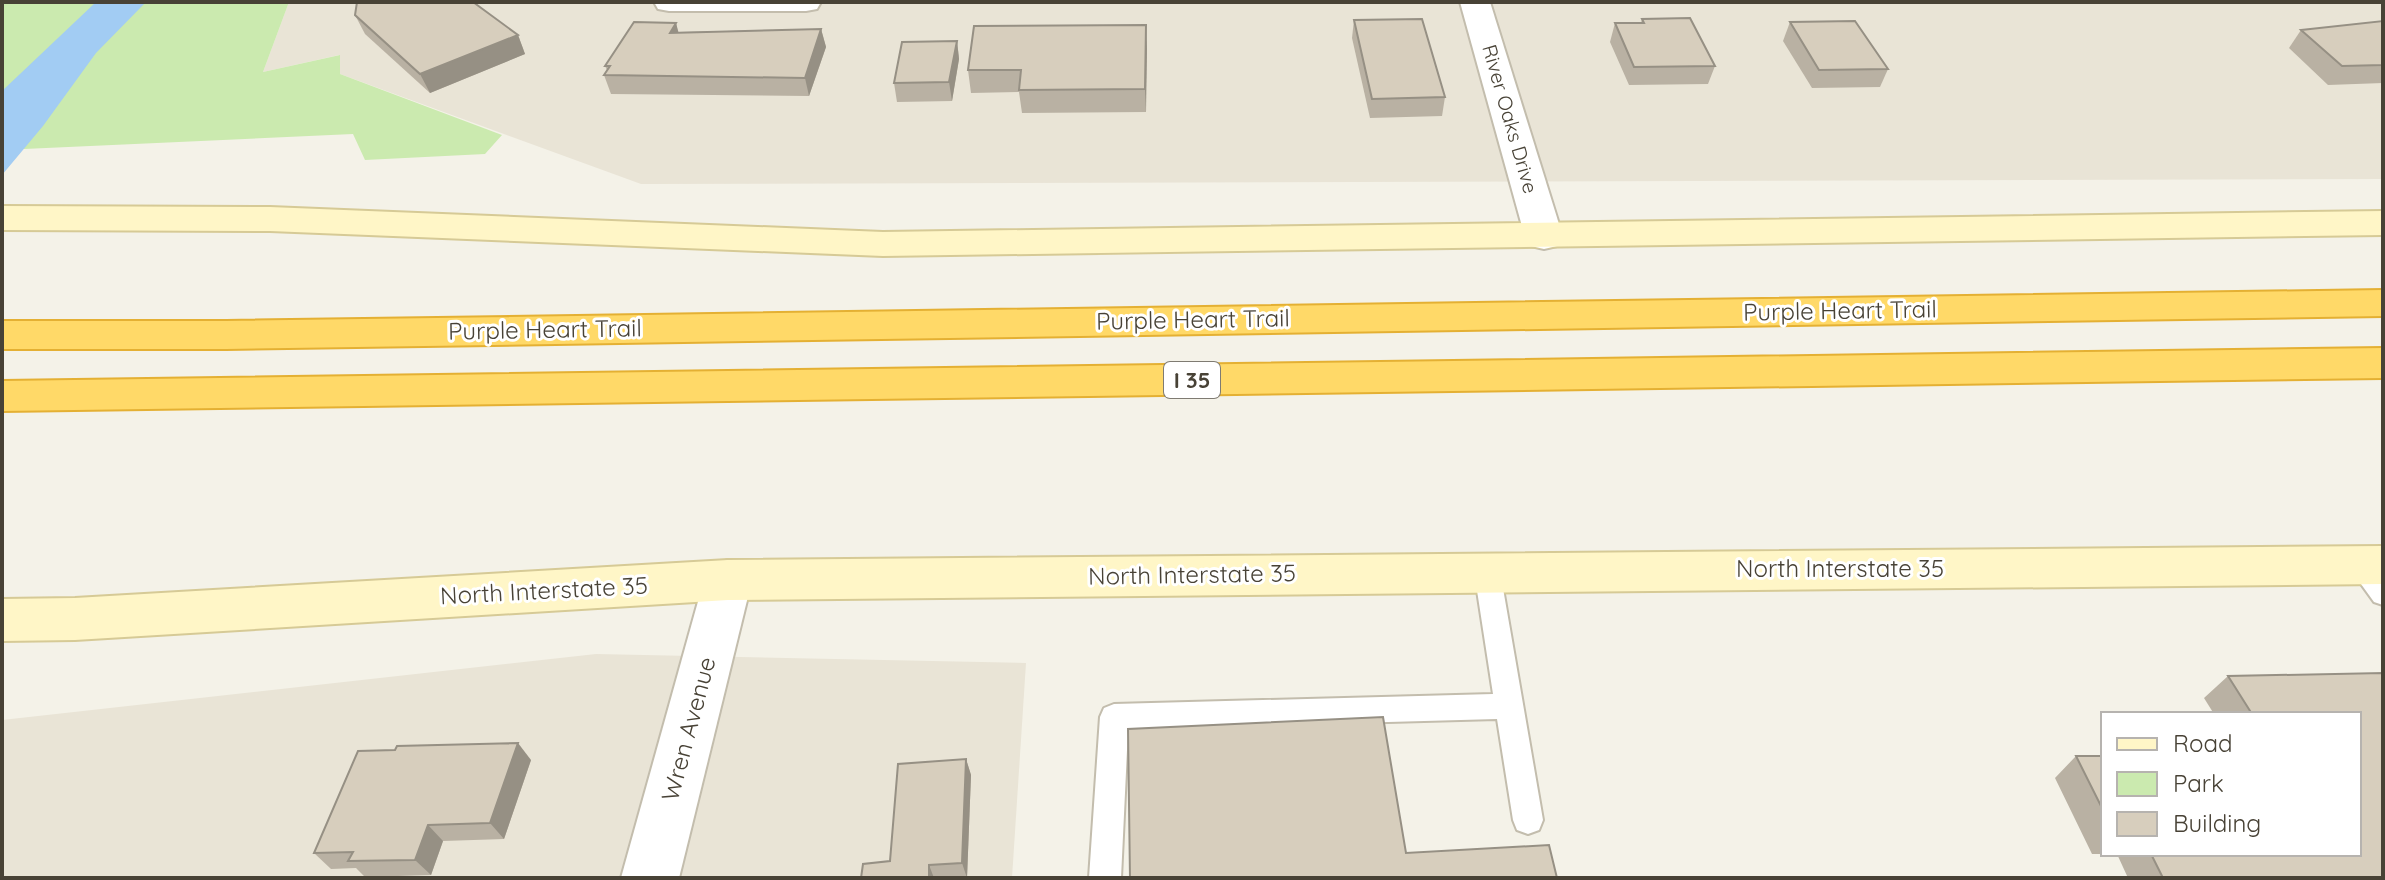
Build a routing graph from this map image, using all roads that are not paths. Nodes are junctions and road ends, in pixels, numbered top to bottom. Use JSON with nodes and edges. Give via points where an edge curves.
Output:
{"nodes":[{"id":1,"x":669,"y":2,"type":"edge"},
{"id":2,"x":806,"y":2,"type":"edge"},
{"id":3,"x":1475,"y":2,"type":"edge"},
{"id":4,"x":2,"y":218,"type":"edge"},
{"id":5,"x":2383,"y":223,"type":"edge"},
{"id":6,"x":1544,"y":237,"type":"junction"},
{"id":7,"x":2383,"y":303,"type":"edge"},
{"id":8,"x":21,"y":335,"type":"edge"},
{"id":9,"x":2383,"y":363,"type":"edge"},
{"id":10,"x":2,"y":396,"type":"edge"},
{"id":11,"x":1487,"y":571,"type":"junction"},
{"id":12,"x":2376,"y":575,"type":"edge"},
{"id":13,"x":728,"y":580,"type":"junction"},
{"id":14,"x":2,"y":620,"type":"edge"},
{"id":15,"x":1509,"y":706,"type":"junction"},
{"id":16,"x":1528,"y":820,"type":"dead end"},
{"id":17,"x":650,"y":878,"type":"edge"},
{"id":18,"x":1105,"y":878,"type":"edge"}],
"edges":[{"from":1,"to":2,"type":"street"},
{"from":3,"to":6,"type":"street","name":"River Oaks Drive"},
{"from":4,"to":6,"type":"main road","via":[[270,219],[883,244]]},
{"from":5,"to":6,"type":"main road"},
{"from":7,"to":8,"type":"highway","name":"Purple Heart Trail"},
{"from":9,"to":10,"type":"highway","number":"I 35"},
{"from":11,"to":12,"type":"main road","name":"North Interstate 35"},
{"from":11,"to":13,"type":"main road","name":"North Interstate 35"},
{"from":11,"to":15,"type":"lane"},
{"from":13,"to":14,"type":"main road","name":"North Interstate 35"},
{"from":13,"to":17,"type":"street","name":"Wren Avenue"},
{"from":15,"to":16,"type":"lane"},
{"from":15,"to":18,"type":"lane","via":[[1114,717]]}]}
